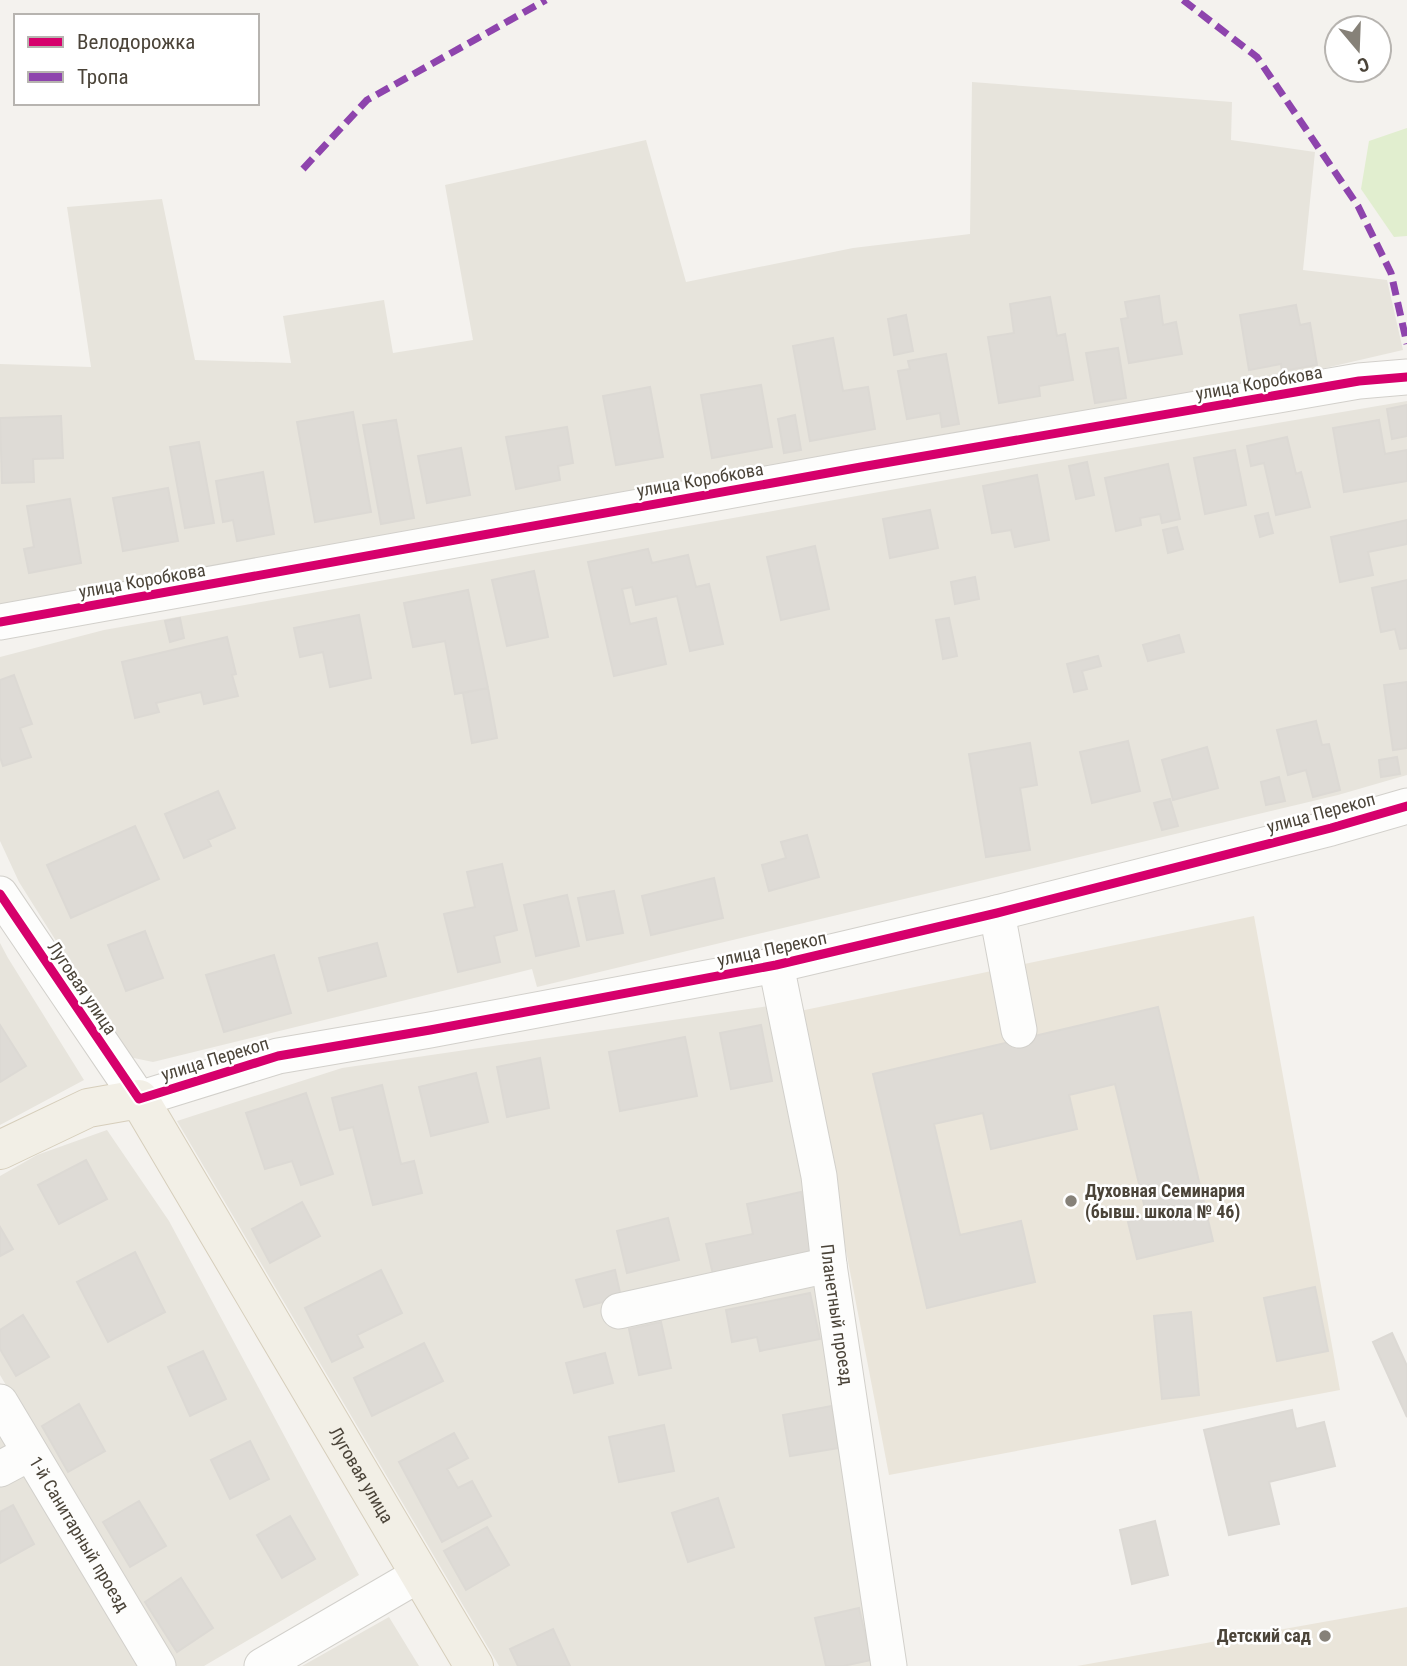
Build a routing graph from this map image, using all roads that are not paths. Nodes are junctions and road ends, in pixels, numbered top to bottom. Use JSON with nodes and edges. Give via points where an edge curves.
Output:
{"nodes":[{"id":1,"x":1407,"y":377,"type":"edge"},
{"id":2,"x":0,"y":622,"type":"edge"},
{"id":3,"x":1407,"y":806,"type":"edge"},
{"id":4,"x":0,"y":894,"type":"edge"},
{"id":5,"x":997,"y":913,"type":"junction"},
{"id":6,"x":776,"y":965,"type":"junction"},
{"id":7,"x":1019,"y":1030,"type":"dead end"},
{"id":8,"x":139,"y":1099,"type":"junction"},
{"id":9,"x":0,"y":1150,"type":"edge"},
{"id":10,"x":830,"y":1265,"type":"junction"},
{"id":11,"x":619,"y":1311,"type":"dead end"},
{"id":12,"x":0,"y":1402,"type":"edge"},
{"id":13,"x":15,"y":1461,"type":"edge"},
{"id":14,"x":420,"y":1574,"type":"junction"},
{"id":15,"x":158,"y":1666,"type":"edge"},
{"id":16,"x":262,"y":1666,"type":"edge"},
{"id":17,"x":474,"y":1666,"type":"edge"},
{"id":18,"x":889,"y":1666,"type":"edge"}],
"edges":[{"from":1,"to":2,"type":"street","name":"улица Коробкова","via":[[861,467]]},
{"from":3,"to":5,"type":"street","name":"улица Перекоп"},
{"from":4,"to":8,"type":"street","name":"Луговая улица"},
{"from":5,"to":6,"type":"street","name":"улица Перекоп"},
{"from":5,"to":7,"type":"street"},
{"from":6,"to":8,"type":"street","name":"улица Перекоп","via":[[278,1056]]},
{"from":6,"to":10,"type":"street","name":"Планетный проезд","via":[[819,1176]]},
{"from":8,"to":9,"type":"main road","name":"улица Перекоп","via":[[88,1108]]},
{"from":8,"to":14,"type":"main road","name":"Луговая улица"},
{"from":10,"to":11,"type":"street"},
{"from":10,"to":18,"type":"street","name":"Планетный проезд"},
{"from":12,"to":13,"type":"street","name":"1-й Санитарный проезд"},
{"from":13,"to":15,"type":"street","name":"1-й Санитарный проезд"},
{"from":14,"to":16,"type":"street"},
{"from":14,"to":17,"type":"main road","name":"Луговая улица"}]}
